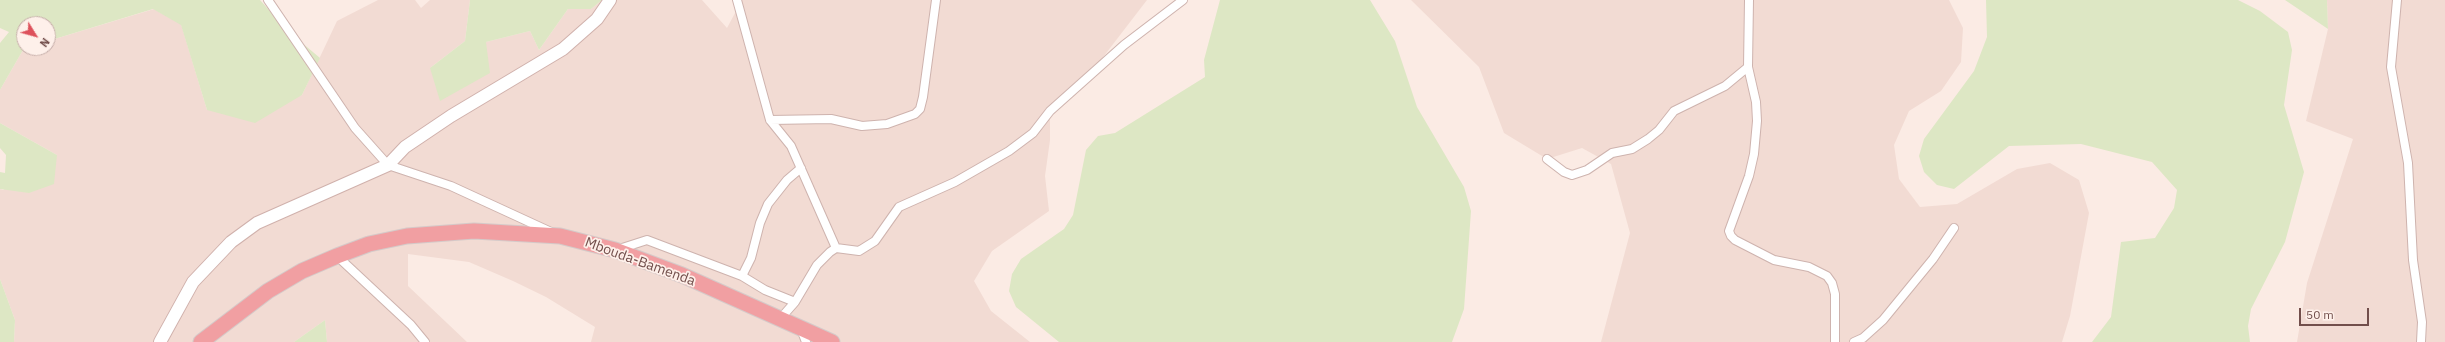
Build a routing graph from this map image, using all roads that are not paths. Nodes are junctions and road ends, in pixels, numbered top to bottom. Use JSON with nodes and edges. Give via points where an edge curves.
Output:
{"nodes":[{"id":1,"x":268,"y":0,"type":"edge"},
{"id":2,"x":610,"y":0,"type":"edge"},
{"id":3,"x":737,"y":0,"type":"edge"},
{"id":4,"x":936,"y":0,"type":"edge"},
{"id":5,"x":1183,"y":0,"type":"edge"},
{"id":6,"x":1749,"y":0,"type":"edge"},
{"id":7,"x":2397,"y":0,"type":"edge"},
{"id":8,"x":1748,"y":67,"type":"junction"},
{"id":9,"x":770,"y":120,"type":"junction"},
{"id":10,"x":1547,"y":159,"type":"dead end"},
{"id":11,"x":388,"y":165,"type":"junction"},
{"id":12,"x":801,"y":168,"type":"junction"},
{"id":13,"x":1954,"y":228,"type":"dead end"},
{"id":14,"x":560,"y":236,"type":"junction"},
{"id":15,"x":836,"y":248,"type":"junction"},
{"id":16,"x":615,"y":250,"type":"junction"},
{"id":17,"x":337,"y":256,"type":"junction"},
{"id":18,"x":742,"y":276,"type":"junction"},
{"id":19,"x":794,"y":302,"type":"junction"},
{"id":20,"x":780,"y":319,"type":"junction"},
{"id":21,"x":804,"y":335,"type":"edge"},
{"id":22,"x":160,"y":342,"type":"edge"},
{"id":23,"x":201,"y":342,"type":"edge"},
{"id":24,"x":425,"y":342,"type":"edge"},
{"id":25,"x":832,"y":342,"type":"edge"},
{"id":26,"x":1835,"y":342,"type":"edge"},
{"id":27,"x":1854,"y":342,"type":"edge"},
{"id":28,"x":2421,"y":342,"type":"edge"}],
"edges":[{"from":1,"to":11,"type":"street","via":[[355,128]]},
{"from":2,"to":11,"type":"street","via":[[597,19],[563,49],[451,116],[405,147]]},
{"from":3,"to":9,"type":"street"},
{"from":4,"to":9,"type":"street","via":[[920,109],[915,114],[887,124],[862,126],[831,119]]},
{"from":5,"to":15,"type":"street","via":[[1124,45],[1050,112],[1033,133],[1008,151],[955,182],[899,207],[875,241],[859,251]]},
{"from":6,"to":8,"type":"street"},
{"from":7,"to":28,"type":"street","via":[[2391,67],[2408,163],[2413,260],[2422,322]]},
{"from":8,"to":10,"type":"street","via":[[1725,86],[1674,111],[1648,140],[1632,148],[1612,153],[1587,170],[1572,175]]},
{"from":8,"to":26,"type":"street","via":[[1758,111],[1754,154],[1749,176],[1729,231],[1735,240],[1774,260],[1808,267],[1827,276],[1835,294]]},
{"from":9,"to":12,"type":"street","via":[[791,146]]},
{"from":11,"to":14,"type":"street","via":[[451,186]]},
{"from":11,"to":22,"type":"street","via":[[257,223],[231,242],[193,282]]},
{"from":12,"to":15,"type":"street"},
{"from":12,"to":18,"type":"street","via":[[787,180],[768,204],[751,258]]},
{"from":13,"to":27,"type":"street","via":[[1929,264],[1883,320],[1864,338]]},
{"from":14,"to":16,"type":"highway","name":"Mbouda-Bamenda"},
{"from":14,"to":17,"type":"highway","name":"Mbouda-Bamenda","via":[[474,231],[407,236],[369,244]]},
{"from":15,"to":19,"type":"street","via":[[817,264]]},
{"from":16,"to":18,"type":"street","via":[[647,240]]},
{"from":16,"to":20,"type":"highway","name":"Mbouda-Bamenda","via":[[682,275]]},
{"from":17,"to":23,"type":"highway","name":"Mbouda-Bamenda","via":[[302,271],[268,291]]},
{"from":17,"to":24,"type":"street","via":[[411,325]]},
{"from":18,"to":19,"type":"street","via":[[765,290]]},
{"from":19,"to":20,"type":"street"},
{"from":20,"to":21,"type":"highway","name":"Mbouda-Bamenda"},
{"from":21,"to":25,"type":"highway","name":"Mbouda-Bamenda"}]}
